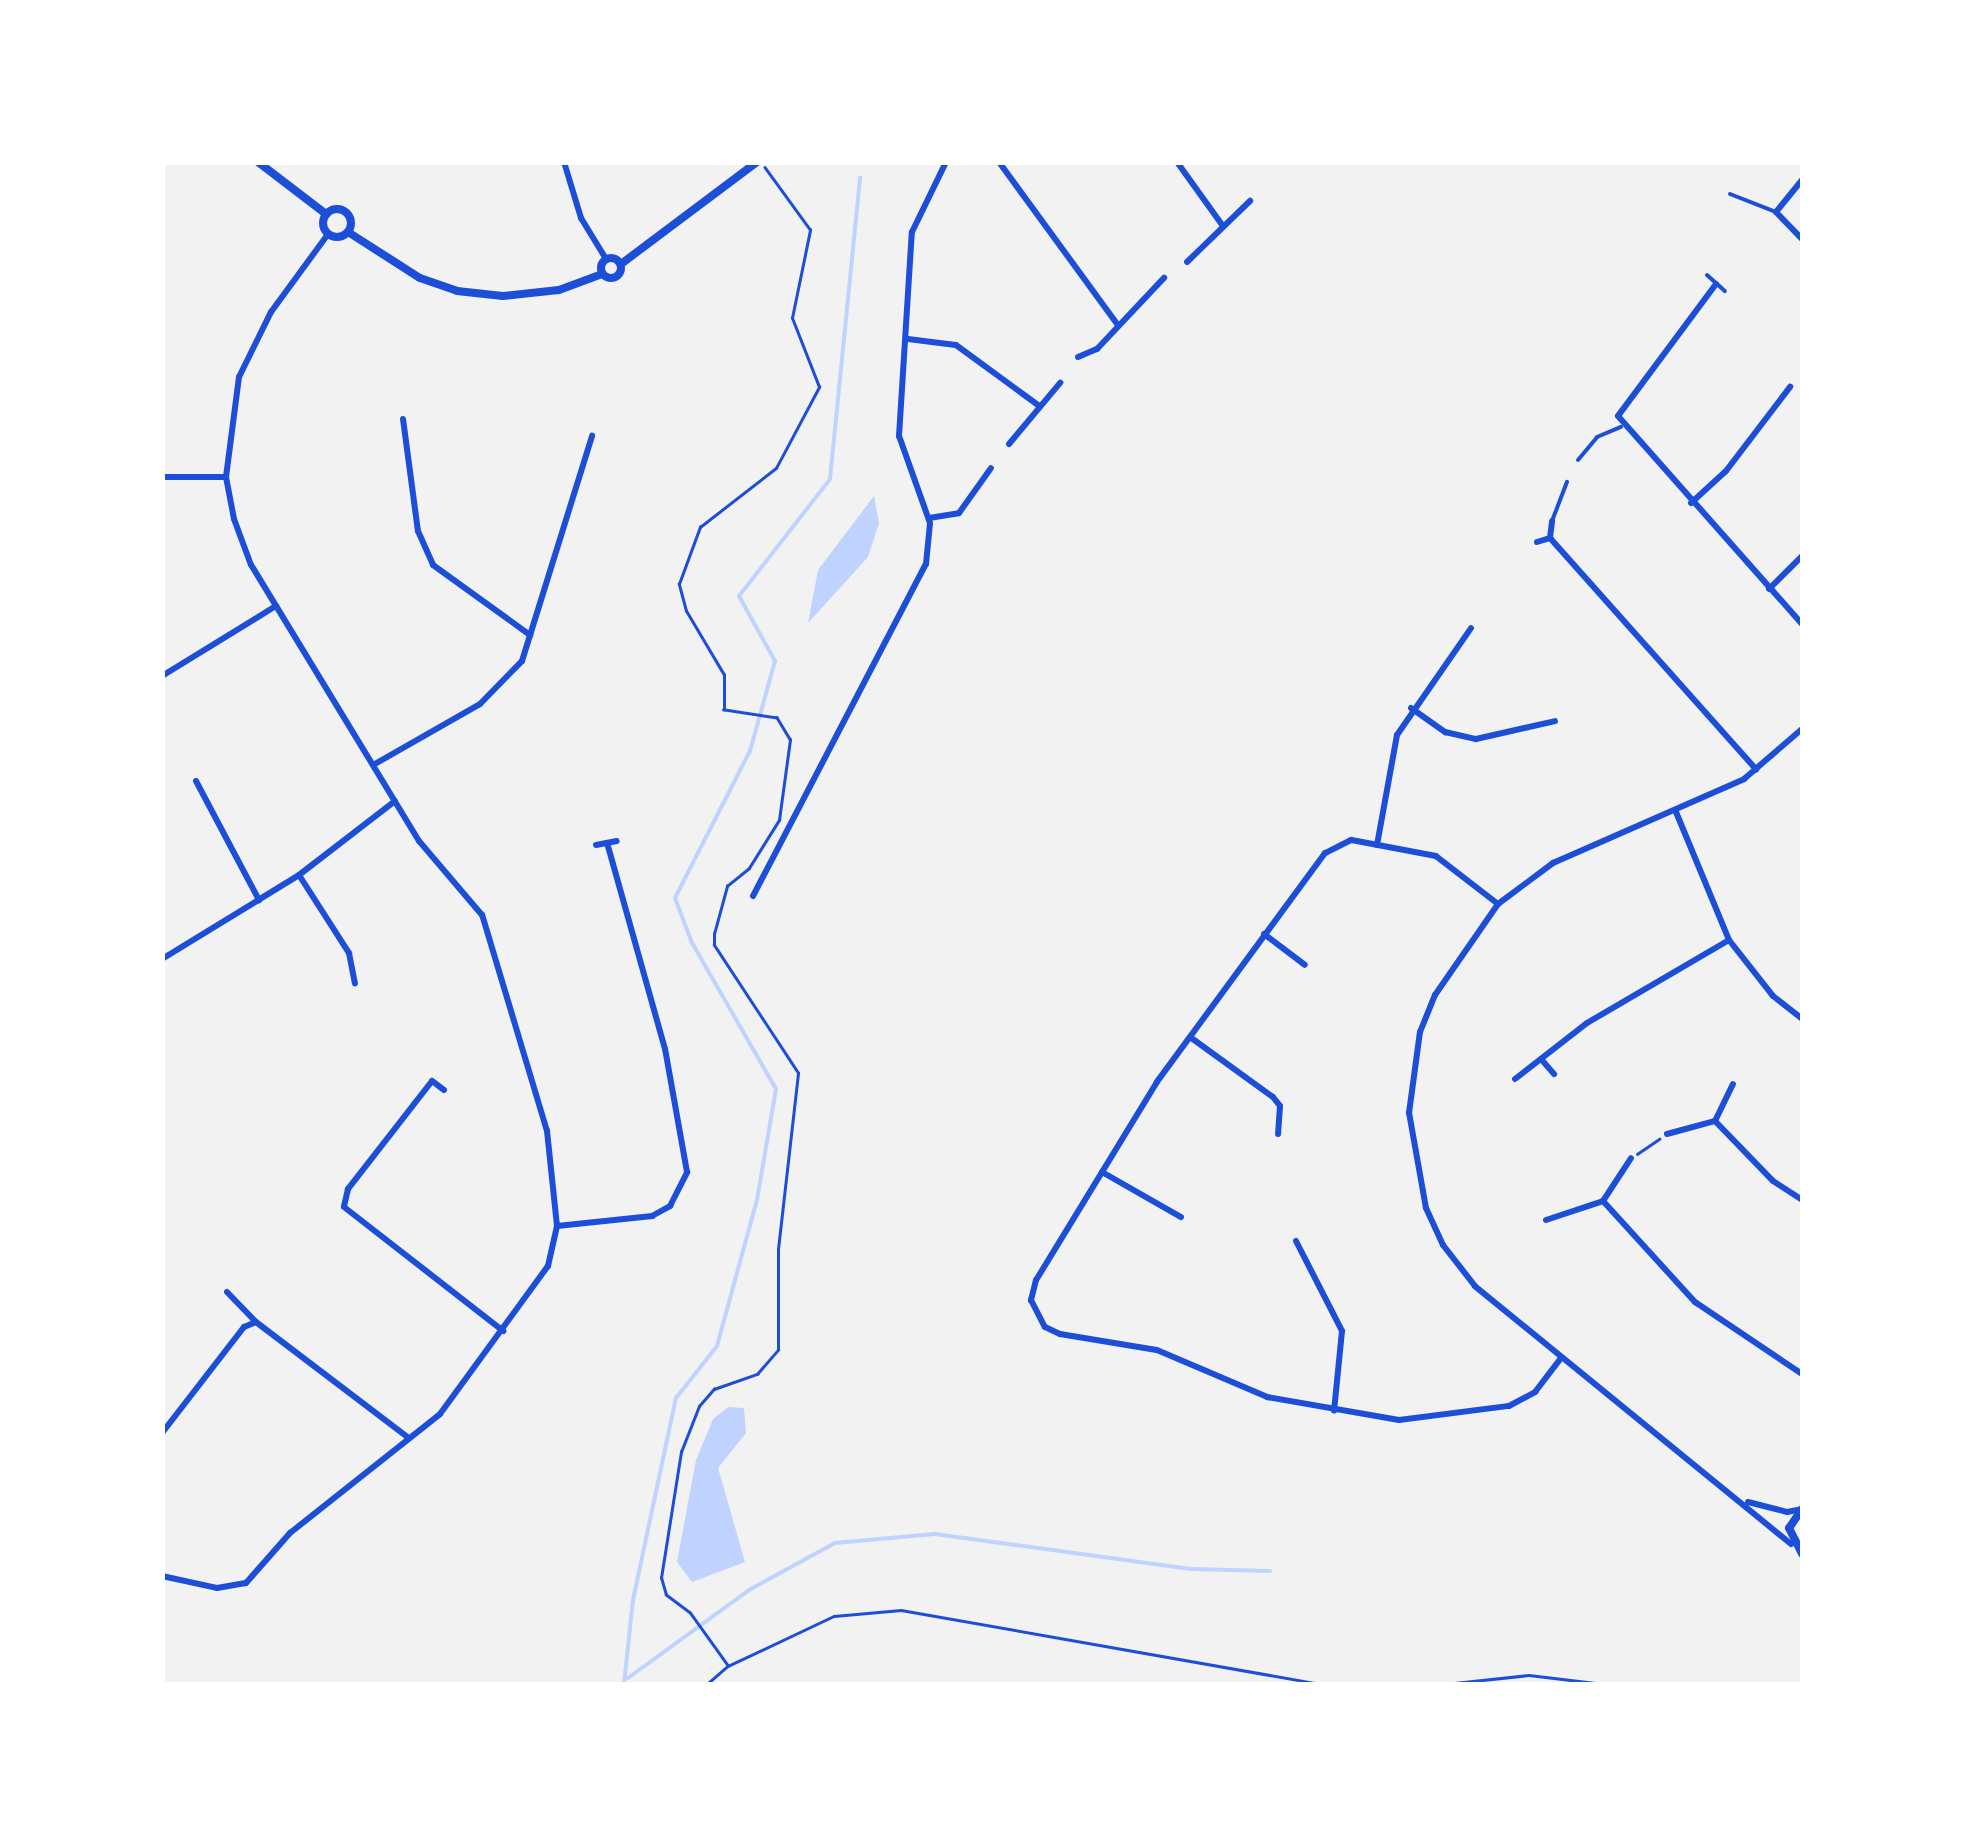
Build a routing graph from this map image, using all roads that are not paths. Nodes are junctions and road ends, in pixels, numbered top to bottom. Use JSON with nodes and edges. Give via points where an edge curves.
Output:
{"nodes":[{"id":1,"x":258,"y":162,"type":"edge"},
{"id":2,"x":564,"y":162,"type":"edge"},
{"id":3,"x":758,"y":162,"type":"edge"},
{"id":4,"x":946,"y":162,"type":"edge"},
{"id":5,"x":999,"y":162,"type":"edge"},
{"id":6,"x":1176,"y":162,"type":"edge"},
{"id":7,"x":1802,"y":180,"type":"edge"},
{"id":8,"x":1730,"y":194,"type":"dead end"},
{"id":9,"x":1250,"y":201,"type":"dead end"},
{"id":10,"x":1776,"y":212,"type":"junction"},
{"id":11,"x":326,"y":214,"type":"junction"},
{"id":12,"x":1223,"y":227,"type":"junction"},
{"id":13,"x":348,"y":232,"type":"junction"},
{"id":14,"x":328,"y":234,"type":"junction"},
{"id":15,"x":1802,"y":239,"type":"edge"},
{"id":16,"x":606,"y":259,"type":"junction"},
{"id":17,"x":1187,"y":262,"type":"dead end"},
{"id":18,"x":621,"y":264,"type":"junction"},
{"id":19,"x":602,"y":274,"type":"junction"},
{"id":20,"x":1707,"y":275,"type":"dead end"},
{"id":21,"x":1164,"y":278,"type":"dead end"},
{"id":22,"x":1716,"y":284,"type":"junction"},
{"id":23,"x":1725,"y":291,"type":"dead end"},
{"id":24,"x":1118,"y":325,"type":"junction"},
{"id":25,"x":908,"y":339,"type":"junction"},
{"id":26,"x":1078,"y":357,"type":"dead end"},
{"id":27,"x":1060,"y":383,"type":"dead end"},
{"id":28,"x":1790,"y":388,"type":"dead end"},
{"id":29,"x":1038,"y":406,"type":"junction"},
{"id":30,"x":403,"y":419,"type":"dead end"},
{"id":31,"x":1621,"y":426,"type":"junction"},
{"id":32,"x":592,"y":436,"type":"dead end"},
{"id":33,"x":1009,"y":444,"type":"dead end"},
{"id":34,"x":1578,"y":460,"type":"dead end"},
{"id":35,"x":991,"y":468,"type":"dead end"},
{"id":36,"x":162,"y":477,"type":"edge"},
{"id":37,"x":226,"y":477,"type":"junction"},
{"id":38,"x":1567,"y":482,"type":"dead end"},
{"id":39,"x":1691,"y":503,"type":"junction"},
{"id":40,"x":929,"y":518,"type":"junction"},
{"id":41,"x":1552,"y":521,"type":"joint"},
{"id":42,"x":1550,"y":538,"type":"junction"},
{"id":43,"x":1536,"y":542,"type":"dead end"},
{"id":44,"x":1802,"y":556,"type":"edge"},
{"id":45,"x":1769,"y":588,"type":"junction"},
{"id":46,"x":276,"y":606,"type":"junction"},
{"id":47,"x":1802,"y":624,"type":"edge"},
{"id":48,"x":1471,"y":628,"type":"dead end"},
{"id":49,"x":530,"y":634,"type":"junction"},
{"id":50,"x":162,"y":676,"type":"edge"},
{"id":51,"x":1411,"y":708,"type":"junction"},
{"id":52,"x":1555,"y":720,"type":"dead end"},
{"id":53,"x":1802,"y":729,"type":"edge"},
{"id":54,"x":373,"y":764,"type":"junction"},
{"id":55,"x":1756,"y":770,"type":"junction"},
{"id":56,"x":196,"y":781,"type":"dead end"},
{"id":57,"x":394,"y":801,"type":"junction"},
{"id":58,"x":1676,"y":812,"type":"junction"},
{"id":59,"x":617,"y":841,"type":"dead end"},
{"id":60,"x":596,"y":844,"type":"dead end"},
{"id":61,"x":1377,"y":845,"type":"junction"},
{"id":62,"x":608,"y":846,"type":"junction"},
{"id":63,"x":298,"y":875,"type":"junction"},
{"id":64,"x":753,"y":896,"type":"dead end"},
{"id":65,"x":260,"y":900,"type":"junction"},
{"id":66,"x":1498,"y":904,"type":"junction"},
{"id":67,"x":1264,"y":934,"type":"junction"},
{"id":68,"x":1729,"y":940,"type":"junction"},
{"id":69,"x":162,"y":958,"type":"edge"},
{"id":70,"x":1305,"y":966,"type":"dead end"},
{"id":71,"x":355,"y":983,"type":"dead end"},
{"id":72,"x":1802,"y":1018,"type":"edge"},
{"id":73,"x":162,"y":1037,"type":"edge"},
{"id":74,"x":1190,"y":1037,"type":"junction"},
{"id":75,"x":1541,"y":1059,"type":"junction"},
{"id":76,"x":1554,"y":1074,"type":"dead end"},
{"id":77,"x":1515,"y":1079,"type":"dead end"},
{"id":78,"x":1733,"y":1084,"type":"dead end"},
{"id":79,"x":444,"y":1090,"type":"dead end"},
{"id":80,"x":1714,"y":1121,"type":"junction"},
{"id":81,"x":162,"y":1122,"type":"edge"},
{"id":82,"x":1278,"y":1134,"type":"dead end"},
{"id":83,"x":1667,"y":1134,"type":"road end"},
{"id":84,"x":1631,"y":1158,"type":"road end"},
{"id":85,"x":1102,"y":1172,"type":"junction"},
{"id":86,"x":1802,"y":1200,"type":"edge"},
{"id":87,"x":1602,"y":1201,"type":"junction"},
{"id":88,"x":1181,"y":1216,"type":"dead end"},
{"id":89,"x":1546,"y":1220,"type":"dead end"},
{"id":90,"x":557,"y":1226,"type":"junction"},
{"id":91,"x":1296,"y":1241,"type":"dead end"},
{"id":92,"x":227,"y":1292,"type":"dead end"},
{"id":93,"x":256,"y":1322,"type":"junction"},
{"id":94,"x":503,"y":1331,"type":"junction"},
{"id":95,"x":1561,"y":1358,"type":"junction"},
{"id":96,"x":1802,"y":1374,"type":"edge"},
{"id":97,"x":1334,"y":1411,"type":"junction"},
{"id":98,"x":162,"y":1433,"type":"edge"},
{"id":99,"x":409,"y":1438,"type":"junction"},
{"id":100,"x":1738,"y":1498,"type":"junction"},
{"id":101,"x":1802,"y":1509,"type":"edge"},
{"id":102,"x":1792,"y":1544,"type":"junction"},
{"id":103,"x":1802,"y":1554,"type":"edge"},
{"id":104,"x":162,"y":1576,"type":"edge"}],
"edges":[{"from":1,"to":11,"type":"street"},
{"from":2,"to":16,"type":"street","via":[[582,218]]},
{"from":3,"to":18,"type":"street"},
{"from":4,"to":25,"type":"street","via":[[912,232]]},
{"from":5,"to":24,"type":"street"},
{"from":6,"to":12,"type":"street"},
{"from":7,"to":10,"type":"street"},
{"from":8,"to":10,"type":"lane"},
{"from":9,"to":12,"type":"street"},
{"from":10,"to":15,"type":"street"},
{"from":11,"to":13,"type":"street","via":[[345,212]]},
{"from":11,"to":14,"type":"street"},
{"from":12,"to":17,"type":"street"},
{"from":13,"to":14,"type":"street"},
{"from":13,"to":19,"type":"street","via":[[420,278],[457,292],[559,290]]},
{"from":14,"to":37,"type":"street","via":[[252,342],[230,416]]},
{"from":16,"to":18,"type":"street"},
{"from":16,"to":19,"type":"street"},
{"from":18,"to":19,"type":"street","via":[[614,278]]},
{"from":20,"to":22,"type":"lane"},
{"from":21,"to":24,"type":"street"},
{"from":22,"to":23,"type":"lane"},
{"from":22,"to":31,"type":"street","via":[[1689,328],[1624,404]]},
{"from":24,"to":26,"type":"street","via":[[1097,349]]},
{"from":25,"to":29,"type":"street","via":[[956,345]]},
{"from":25,"to":40,"type":"street","via":[[899,436]]},
{"from":27,"to":29,"type":"street"},
{"from":28,"to":39,"type":"street","via":[[1726,471]]},
{"from":29,"to":33,"type":"street"},
{"from":30,"to":49,"type":"street","via":[[418,531],[433,565]]},
{"from":31,"to":34,"type":"lane","via":[[1596,437]]},
{"from":31,"to":39,"type":"street","via":[[1661,460]]},
{"from":32,"to":49,"type":"street"},
{"from":35,"to":40,"type":"street","via":[[959,513]]},
{"from":36,"to":37,"type":"street"},
{"from":37,"to":46,"type":"street","via":[[251,564]]},
{"from":38,"to":41,"type":"lane"},
{"from":39,"to":45,"type":"street"},
{"from":40,"to":64,"type":"street","via":[[926,564]]},
{"from":41,"to":42,"type":"street"},
{"from":42,"to":43,"type":"street"},
{"from":42,"to":55,"type":"street"},
{"from":44,"to":45,"type":"street"},
{"from":45,"to":47,"type":"street"},
{"from":46,"to":50,"type":"street"},
{"from":46,"to":54,"type":"street"},
{"from":48,"to":51,"type":"street"},
{"from":49,"to":54,"type":"street","via":[[522,661],[480,704]]},
{"from":51,"to":52,"type":"street","via":[[1446,732],[1476,740]]},
{"from":51,"to":61,"type":"street","via":[[1390,762]]},
{"from":53,"to":55,"type":"street"},
{"from":54,"to":57,"type":"street"},
{"from":55,"to":58,"type":"street"},
{"from":56,"to":65,"type":"street"},
{"from":57,"to":63,"type":"street"},
{"from":57,"to":90,"type":"street","via":[[419,842],[482,915],[547,1131]]},
{"from":58,"to":66,"type":"street","via":[[1553,863]]},
{"from":58,"to":68,"type":"street"},
{"from":59,"to":62,"type":"street"},
{"from":60,"to":62,"type":"street"},
{"from":61,"to":66,"type":"street","via":[[1436,856]]},
{"from":61,"to":67,"type":"street","via":[[1351,840],[1324,853]]},
{"from":62,"to":90,"type":"street","via":[[665,1049],[687,1172],[670,1206],[652,1216]]},
{"from":63,"to":65,"type":"street"},
{"from":63,"to":71,"type":"street","via":[[349,953]]},
{"from":65,"to":69,"type":"street"},
{"from":66,"to":95,"type":"street","via":[[1445,976],[1420,1032],[1411,1148],[1426,1208],[1458,1266]]},
{"from":67,"to":70,"type":"street"},
{"from":67,"to":74,"type":"street"},
{"from":68,"to":72,"type":"street","via":[[1761,983]]},
{"from":68,"to":75,"type":"street","via":[[1602,1013]]},
{"from":73,"to":81,"type":"street"},
{"from":74,"to":82,"type":"street","via":[[1273,1098],[1280,1106]]},
{"from":74,"to":85,"type":"street"},
{"from":75,"to":76,"type":"street"},
{"from":75,"to":77,"type":"street"},
{"from":78,"to":80,"type":"street"},
{"from":79,"to":94,"type":"street","via":[[430,1077],[348,1189],[344,1207]]},
{"from":80,"to":83,"type":"street"},
{"from":80,"to":86,"type":"street","via":[[1773,1182]]},
{"from":84,"to":87,"type":"street"},
{"from":85,"to":88,"type":"street"},
{"from":85,"to":97,"type":"street","via":[[1036,1280],[1031,1300],[1045,1327],[1157,1350],[1268,1397]]},
{"from":87,"to":89,"type":"street"},
{"from":87,"to":96,"type":"street","via":[[1694,1302]]},
{"from":90,"to":94,"type":"street","via":[[548,1266]]},
{"from":91,"to":97,"type":"street","via":[[1342,1330]]},
{"from":92,"to":93,"type":"street"},
{"from":93,"to":98,"type":"street","via":[[244,1327]]},
{"from":93,"to":99,"type":"street"},
{"from":94,"to":99,"type":"street","via":[[456,1397]]},
{"from":95,"to":97,"type":"street","via":[[1536,1392],[1509,1406],[1399,1420]]},
{"from":95,"to":100,"type":"street"},
{"from":99,"to":104,"type":"street","via":[[290,1533],[246,1584],[216,1588]]},
{"from":100,"to":101,"type":"street","via":[[1768,1509]]},
{"from":100,"to":102,"type":"street"},
{"from":101,"to":102,"type":"street","via":[[1788,1528]]},
{"from":102,"to":103,"type":"street"}]}
